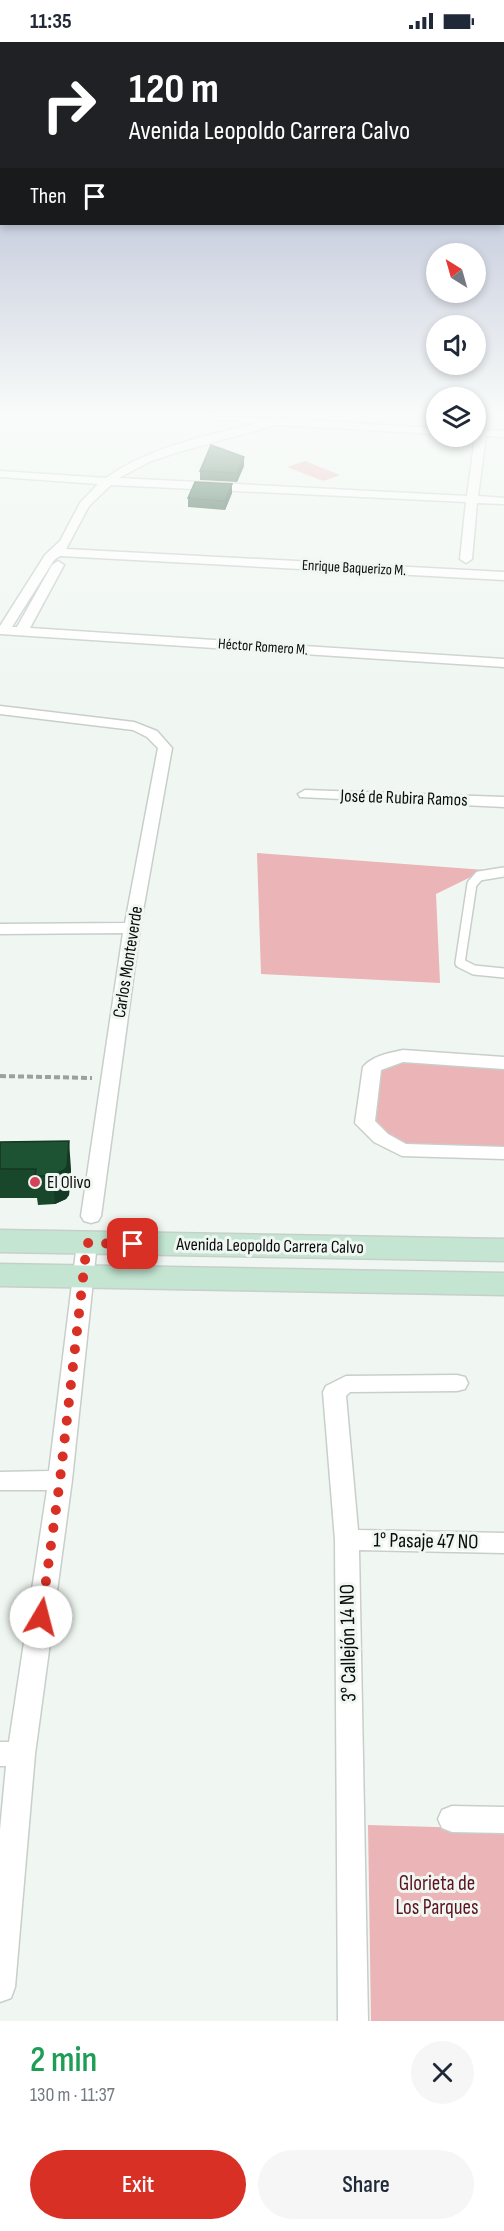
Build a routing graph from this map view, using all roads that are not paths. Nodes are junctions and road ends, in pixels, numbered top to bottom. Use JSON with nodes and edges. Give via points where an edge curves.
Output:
{"nodes":[{"id":1,"x":82,"y":508,"type":"edge"},
{"id":2,"x":471,"y":508,"type":"edge"},
{"id":3,"x":60,"y":552,"type":"junction"},
{"id":4,"x":466,"y":559,"type":"dead end"},
{"id":5,"x":504,"y":576,"type":"edge"},
{"id":6,"x":2,"y":630,"type":"edge"},
{"id":7,"x":21,"y":632,"type":"junction"},
{"id":8,"x":504,"y":663,"type":"edge"},
{"id":9,"x":0,"y":710,"type":"edge"},
{"id":10,"x":305,"y":794,"type":"dead end"},
{"id":11,"x":504,"y":802,"type":"edge"},
{"id":12,"x":504,"y":872,"type":"edge"},
{"id":13,"x":132,"y":928,"type":"junction"},
{"id":14,"x":0,"y":929,"type":"edge"},
{"id":15,"x":504,"y":973,"type":"edge"},
{"id":16,"x":504,"y":1064,"type":"edge"},
{"id":17,"x":504,"y":1153,"type":"edge"},
{"id":18,"x":89,"y":1229,"type":"junction"},
{"id":19,"x":0,"y":1241,"type":"edge"},
{"id":20,"x":504,"y":1250,"type":"edge"},
{"id":21,"x":0,"y":1275,"type":"edge"},
{"id":22,"x":82,"y":1276,"type":"junction"},
{"id":23,"x":504,"y":1284,"type":"edge"},
{"id":24,"x":457,"y":1383,"type":"dead end"},
{"id":25,"x":60,"y":1480,"type":"junction"},
{"id":26,"x":0,"y":1481,"type":"edge"},
{"id":27,"x":347,"y":1540,"type":"junction"},
{"id":28,"x":504,"y":1543,"type":"edge"},
{"id":29,"x":11,"y":1754,"type":"edge"},
{"id":30,"x":452,"y":1819,"type":"dead end"},
{"id":31,"x":504,"y":1820,"type":"edge"},
{"id":32,"x":0,"y":1987,"type":"edge"},
{"id":33,"x":353,"y":2021,"type":"edge"}],
"edges":[{"from":1,"to":3,"type":"street"},
{"from":2,"to":4,"type":"street"},
{"from":3,"to":5,"type":"street","name":"Enrique Baquerizo M."},
{"from":3,"to":6,"type":"street","via":[[49,558]]},
{"from":3,"to":7,"type":"street","via":[[63,558]]},
{"from":6,"to":7,"type":"street","name":"Héctor Romero M."},
{"from":7,"to":8,"type":"street","name":"Héctor Romero M."},
{"from":9,"to":13,"type":"street","name":"Carlos Monteverde","via":[[134,726],[157,736],[165,748]]},
{"from":10,"to":11,"type":"street","name":"José de Rubira Ramos"},
{"from":12,"to":15,"type":"lane","via":[[479,876],[472,884],[460,963],[474,970]]},
{"from":13,"to":14,"type":"street"},
{"from":13,"to":18,"type":"street","name":"Carlos Monteverde"},
{"from":16,"to":17,"type":"street","via":[[391,1058],[372,1067],[365,1123],[402,1150]]},
{"from":18,"to":19,"type":"main road","name":"Avenida Leopoldo Carrera Calvo"},
{"from":18,"to":20,"type":"main road","name":"Avenida Leopoldo Carrera Calvo"},
{"from":18,"to":22,"type":"street","name":"Carlos Monteverde"},
{"from":21,"to":22,"type":"main road","name":"Avenida Leopoldo Carrera Calvo"},
{"from":22,"to":23,"type":"main road","name":"Avenida Leopoldo Carrera Calvo"},
{"from":22,"to":25,"type":"street","name":"Carlos Monteverde"},
{"from":24,"to":27,"type":"street","name":"3° Callejón 14 NO","via":[[346,1384],[334,1392]]},
{"from":25,"to":26,"type":"street"},
{"from":25,"to":29,"type":"street","name":"Carlos Monteverde"},
{"from":27,"to":28,"type":"street","name":"1° Pasaje 47 NO"},
{"from":27,"to":33,"type":"street","name":"3° Callejón 14 NO"},
{"from":29,"to":32,"type":"street","name":"Carlos Monteverde"},
{"from":30,"to":31,"type":"street"}]}
